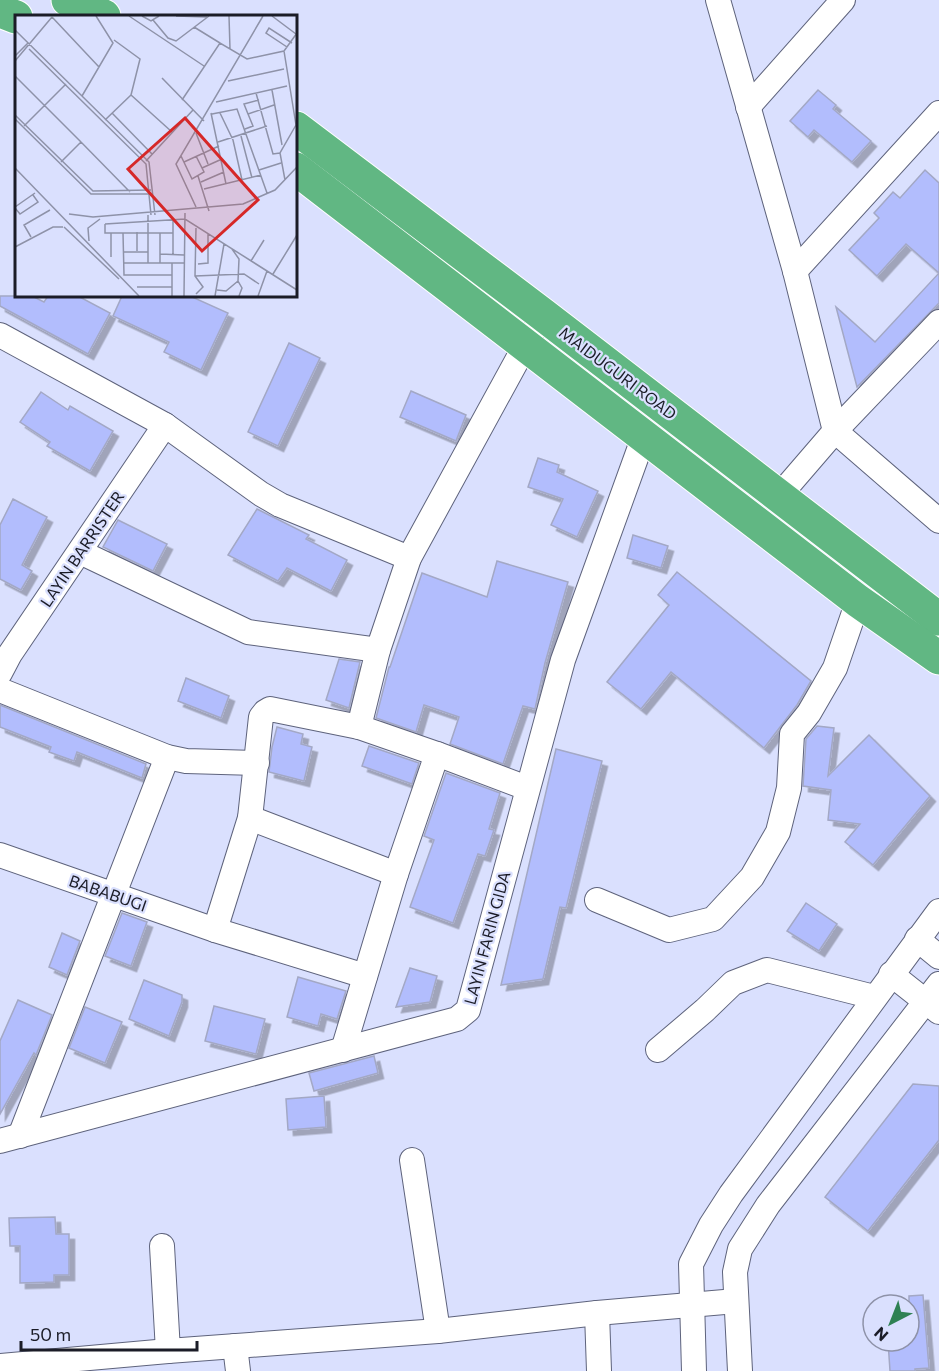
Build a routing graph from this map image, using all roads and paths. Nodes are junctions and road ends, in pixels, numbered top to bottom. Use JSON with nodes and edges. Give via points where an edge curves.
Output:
{"nodes":[{"id":1,"x":68,"y":0,"type":"edge"},
{"id":2,"x":718,"y":0,"type":"edge"},
{"id":3,"x":843,"y":0,"type":"edge"},
{"id":4,"x":0,"y":10,"type":"edge"},
{"id":5,"x":102,"y":15,"type":"edge"},
{"id":6,"x":15,"y":17,"type":"edge"},
{"id":7,"x":748,"y":107,"type":"junction"},
{"id":8,"x":939,"y":113,"type":"edge"},
{"id":9,"x":297,"y":129,"type":"edge"},
{"id":10,"x":297,"y":170,"type":"edge"},
{"id":11,"x":795,"y":271,"type":"junction"},
{"id":12,"x":542,"y":315,"type":"junction"},
{"id":13,"x":939,"y":322,"type":"edge"},
{"id":14,"x":0,"y":335,"type":"edge"},
{"id":15,"x":526,"y":345,"type":"junction"},
{"id":16,"x":165,"y":425,"type":"junction"},
{"id":17,"x":835,"y":431,"type":"junction"},
{"id":18,"x":644,"y":436,"type":"junction"},
{"id":19,"x":779,"y":496,"type":"junction"},
{"id":20,"x":939,"y":521,"type":"edge"},
{"id":21,"x":80,"y":552,"type":"junction"},
{"id":22,"x":409,"y":558,"type":"junction"},
{"id":23,"x":858,"y":601,"type":"junction"},
{"id":24,"x":939,"y":619,"type":"edge"},
{"id":25,"x":378,"y":650,"type":"junction"},
{"id":26,"x":939,"y":658,"type":"edge"},
{"id":27,"x":0,"y":673,"type":"edge"},
{"id":28,"x":0,"y":690,"type":"edge"},
{"id":29,"x":359,"y":727,"type":"junction"},
{"id":30,"x":437,"y":754,"type":"junction"},
{"id":31,"x":167,"y":757,"type":"junction"},
{"id":32,"x":256,"y":763,"type":"junction"},
{"id":33,"x":527,"y":788,"type":"junction"},
{"id":34,"x":250,"y":818,"type":"junction"},
{"id":35,"x":0,"y":855,"type":"edge"},
{"id":36,"x":396,"y":874,"type":"junction"},
{"id":37,"x":114,"y":896,"type":"junction"},
{"id":38,"x":597,"y":900,"type":"dead end"},
{"id":39,"x":939,"y":911,"type":"edge"},
{"id":40,"x":215,"y":930,"type":"junction"},
{"id":41,"x":917,"y":939,"type":"junction"},
{"id":42,"x":939,"y":957,"type":"edge"},
{"id":43,"x":891,"y":974,"type":"junction"},
{"id":44,"x":365,"y":976,"type":"junction"},
{"id":45,"x":874,"y":997,"type":"junction"},
{"id":46,"x":934,"y":1000,"type":"edge"},
{"id":47,"x":343,"y":1050,"type":"junction"},
{"id":48,"x":658,"y":1050,"type":"dead end"},
{"id":49,"x":10,"y":1139,"type":"edge"},
{"id":50,"x":412,"y":1160,"type":"dead end"},
{"id":51,"x":162,"y":1246,"type":"dead end"},
{"id":52,"x":736,"y":1301,"type":"junction"},
{"id":53,"x":691,"y":1305,"type":"junction"},
{"id":54,"x":597,"y":1313,"type":"junction"},
{"id":55,"x":438,"y":1331,"type":"junction"},
{"id":56,"x":236,"y":1346,"type":"junction"},
{"id":57,"x":168,"y":1351,"type":"junction"},
{"id":58,"x":0,"y":1366,"type":"edge"},
{"id":59,"x":238,"y":1371,"type":"edge"},
{"id":60,"x":599,"y":1371,"type":"edge"},
{"id":61,"x":694,"y":1371,"type":"edge"},
{"id":62,"x":740,"y":1371,"type":"edge"}],
"edges":[{"from":1,"to":5,"type":"highway"},
{"from":2,"to":7,"type":"street"},
{"from":3,"to":7,"type":"street"},
{"from":4,"to":6,"type":"highway"},
{"from":7,"to":11,"type":"street"},
{"from":8,"to":11,"type":"street"},
{"from":9,"to":12,"type":"highway","name":"MAIDUGURI ROAD"},
{"from":10,"to":15,"type":"highway","name":"MAIDUGURI ROAD"},
{"from":11,"to":17,"type":"street"},
{"from":12,"to":15,"type":"street"},
{"from":12,"to":19,"type":"highway","name":"MAIDUGURI ROAD"},
{"from":13,"to":17,"type":"street"},
{"from":14,"to":16,"type":"street"},
{"from":15,"to":18,"type":"highway","name":"MAIDUGURI ROAD"},
{"from":15,"to":22,"type":"street"},
{"from":16,"to":21,"type":"street","name":"LAYIN BARRISTER"},
{"from":16,"to":22,"type":"street","via":[[280,505]]},
{"from":17,"to":19,"type":"street"},
{"from":17,"to":20,"type":"street"},
{"from":18,"to":23,"type":"highway","name":"MAIDUGURI ROAD"},
{"from":18,"to":33,"type":"street","name":"LAYIN FARIN GIDA","via":[[563,660]]},
{"from":19,"to":24,"type":"highway","name":"MAIDUGURI ROAD"},
{"from":21,"to":25,"type":"street","via":[[248,632]]},
{"from":21,"to":27,"type":"street","name":"LAYIN BARRISTER"},
{"from":22,"to":25,"type":"street"},
{"from":23,"to":26,"type":"highway","name":"MAIDUGURI ROAD"},
{"from":23,"to":38,"type":"street","via":[[835,668],[809,714],[792,734],[789,788],[778,832],[752,877],[713,919],[669,930]]},
{"from":25,"to":29,"type":"street"},
{"from":28,"to":31,"type":"street"},
{"from":29,"to":30,"type":"street"},
{"from":29,"to":32,"type":"street","via":[[270,709],[261,717]]},
{"from":30,"to":33,"type":"street"},
{"from":30,"to":36,"type":"street"},
{"from":31,"to":32,"type":"street"},
{"from":31,"to":37,"type":"street"},
{"from":32,"to":34,"type":"street"},
{"from":33,"to":47,"type":"street","name":"LAYIN FARIN GIDA","via":[[468,1011],[457,1019]]},
{"from":34,"to":36,"type":"street"},
{"from":34,"to":40,"type":"street"},
{"from":35,"to":37,"type":"street","name":"BABABUGI"},
{"from":36,"to":44,"type":"street"},
{"from":37,"to":40,"type":"street","name":"BABABUGI"},
{"from":37,"to":49,"type":"street"},
{"from":39,"to":41,"type":"street"},
{"from":40,"to":44,"type":"street","name":"BABABUGI"},
{"from":41,"to":42,"type":"street"},
{"from":41,"to":43,"type":"street"},
{"from":43,"to":45,"type":"street"},
{"from":43,"to":46,"type":"street"},
{"from":44,"to":47,"type":"street"},
{"from":45,"to":48,"type":"street","via":[[767,970],[733,982]]},
{"from":45,"to":53,"type":"street","via":[[711,1225],[691,1264]]},
{"from":46,"to":52,"type":"street","via":[[768,1205],[740,1249],[735,1272]]},
{"from":47,"to":49,"type":"street","name":"LAYIN FARIN GIDA"},
{"from":50,"to":55,"type":"street"},
{"from":51,"to":57,"type":"street"},
{"from":52,"to":53,"type":"street"},
{"from":52,"to":62,"type":"street"},
{"from":53,"to":54,"type":"street"},
{"from":53,"to":61,"type":"street"},
{"from":54,"to":55,"type":"street"},
{"from":54,"to":60,"type":"street"},
{"from":55,"to":56,"type":"street"},
{"from":56,"to":57,"type":"street"},
{"from":56,"to":59,"type":"street"},
{"from":57,"to":58,"type":"street"}]}
